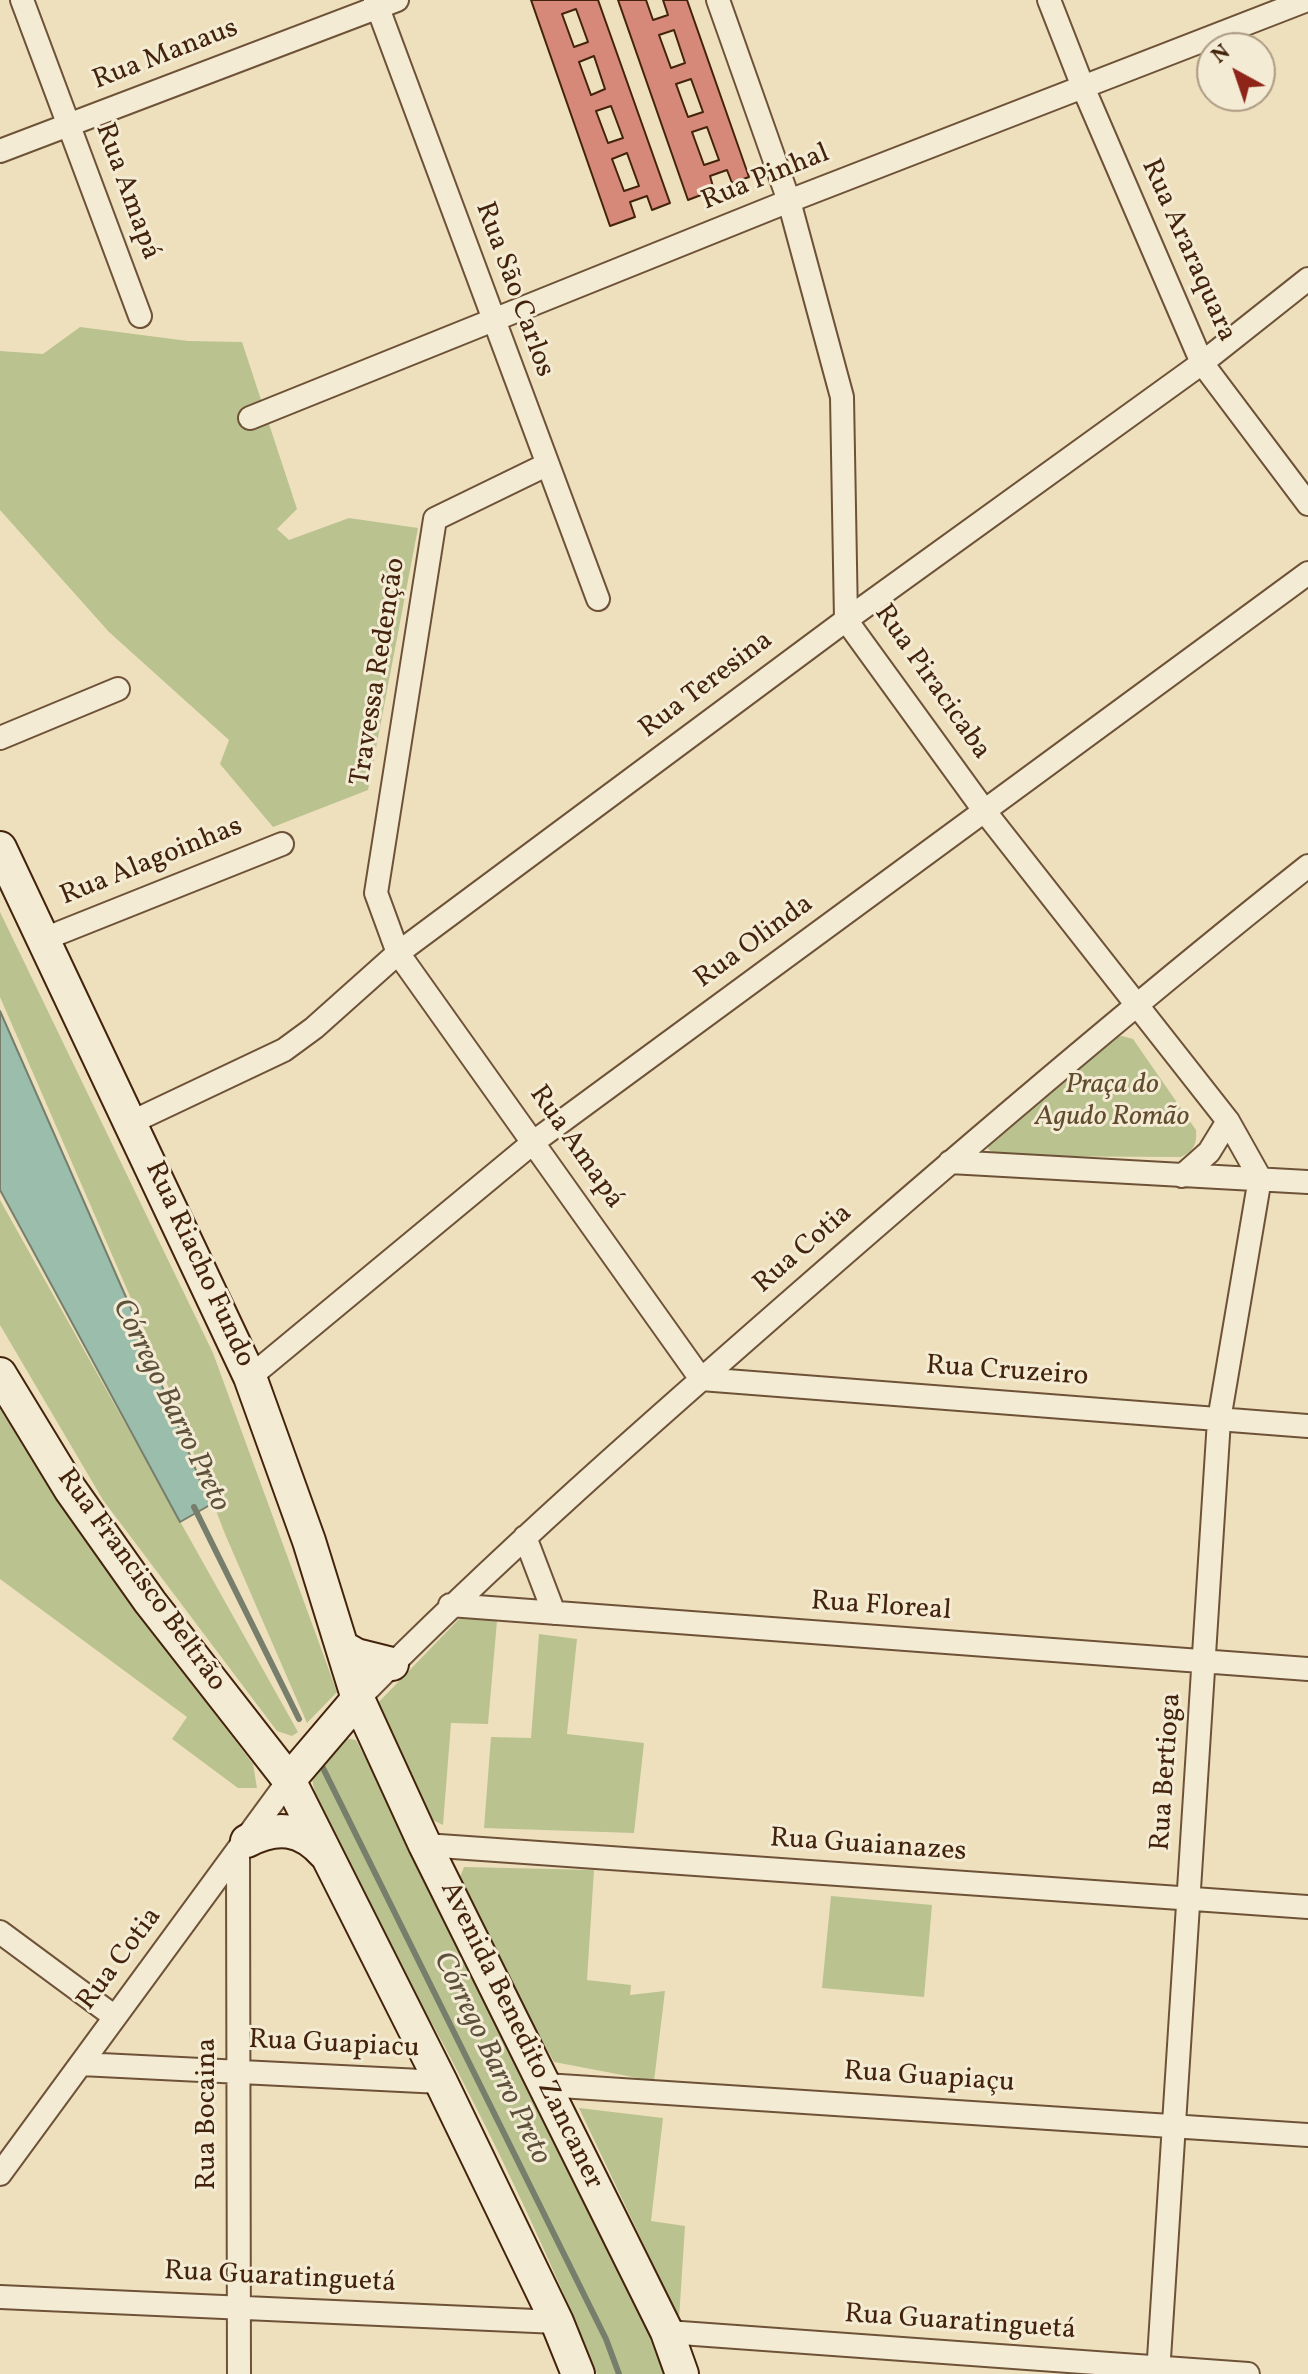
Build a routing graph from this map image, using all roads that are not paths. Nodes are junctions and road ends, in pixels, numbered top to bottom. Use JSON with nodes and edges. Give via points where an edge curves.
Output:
{"nodes":[{"id":1,"x":22,"y":0,"type":"edge"},
{"id":2,"x":718,"y":0,"type":"edge"},
{"id":3,"x":1049,"y":0,"type":"edge"},
{"id":4,"x":1307,"y":0,"type":"edge"},
{"id":5,"x":383,"y":2,"type":"edge"},
{"id":6,"x":1083,"y":87,"type":"junction"},
{"id":7,"x":70,"y":125,"type":"junction"},
{"id":8,"x":0,"y":151,"type":"edge"},
{"id":9,"x":789,"y":201,"type":"junction"},
{"id":10,"x":1308,"y":279,"type":"edge"},
{"id":11,"x":140,"y":316,"type":"dead end"},
{"id":12,"x":493,"y":323,"type":"junction"},
{"id":13,"x":1202,"y":363,"type":"junction"},
{"id":14,"x":250,"y":418,"type":"dead end"},
{"id":15,"x":546,"y":465,"type":"junction"},
{"id":16,"x":1308,"y":504,"type":"edge"},
{"id":17,"x":1308,"y":573,"type":"edge"},
{"id":18,"x":598,"y":599,"type":"dead end"},
{"id":19,"x":846,"y":620,"type":"junction"},
{"id":20,"x":118,"y":689,"type":"dead end"},
{"id":21,"x":0,"y":738,"type":"edge"},
{"id":22,"x":986,"y":813,"type":"junction"},
{"id":23,"x":282,"y":844,"type":"dead end"},
{"id":24,"x":0,"y":848,"type":"edge"},
{"id":25,"x":1308,"y":866,"type":"edge"},
{"id":26,"x":44,"y":939,"type":"junction"},
{"id":27,"x":398,"y":953,"type":"junction"},
{"id":28,"x":1136,"y":1002,"type":"junction"},
{"id":29,"x":1228,"y":1121,"type":"junction"},
{"id":30,"x":132,"y":1122,"type":"junction"},
{"id":31,"x":535,"y":1141,"type":"junction"},
{"id":32,"x":950,"y":1162,"type":"junction"},
{"id":33,"x":1182,"y":1176,"type":"junction"},
{"id":34,"x":1260,"y":1178,"type":"junction"},
{"id":35,"x":1308,"y":1182,"type":"edge"},
{"id":36,"x":0,"y":1374,"type":"edge"},
{"id":37,"x":250,"y":1377,"type":"junction"},
{"id":38,"x":701,"y":1379,"type":"junction"},
{"id":39,"x":1219,"y":1420,"type":"junction"},
{"id":40,"x":1308,"y":1426,"type":"edge"},
{"id":41,"x":525,"y":1537,"type":"junction"},
{"id":42,"x":450,"y":1605,"type":"junction"},
{"id":43,"x":554,"y":1613,"type":"junction"},
{"id":44,"x":342,"y":1647,"type":"junction"},
{"id":45,"x":1206,"y":1662,"type":"junction"},
{"id":46,"x":392,"y":1664,"type":"junction"},
{"id":47,"x":1308,"y":1669,"type":"edge"},
{"id":48,"x":358,"y":1699,"type":"junction"},
{"id":49,"x":289,"y":1780,"type":"junction"},
{"id":50,"x":425,"y":1845,"type":"junction"},
{"id":51,"x":242,"y":1847,"type":"junction"},
{"id":52,"x":325,"y":1854,"type":"junction"},
{"id":53,"x":1188,"y":1900,"type":"junction"},
{"id":54,"x":1308,"y":1907,"type":"edge"},
{"id":55,"x":0,"y":1932,"type":"edge"},
{"id":56,"x":115,"y":2017,"type":"junction"},
{"id":57,"x":81,"y":2064,"type":"junction"},
{"id":58,"x":240,"y":2071,"type":"junction"},
{"id":59,"x":441,"y":2082,"type":"junction"},
{"id":60,"x":545,"y":2085,"type":"junction"},
{"id":61,"x":1175,"y":2125,"type":"junction"},
{"id":62,"x":1308,"y":2135,"type":"edge"},
{"id":63,"x":0,"y":2174,"type":"edge"},
{"id":64,"x":0,"y":2297,"type":"edge"},
{"id":65,"x":239,"y":2306,"type":"junction"},
{"id":66,"x":557,"y":2322,"type":"junction"},
{"id":67,"x":667,"y":2332,"type":"junction"},
{"id":68,"x":1158,"y":2372,"type":"edge"},
{"id":69,"x":239,"y":2374,"type":"edge"},
{"id":70,"x":578,"y":2374,"type":"edge"},
{"id":71,"x":682,"y":2374,"type":"edge"},
{"id":72,"x":1248,"y":2374,"type":"edge"}],
"edges":[{"from":1,"to":7,"type":"street","name":"Rua Amapá"},
{"from":2,"to":9,"type":"street","name":"Rua Piracicaba"},
{"from":3,"to":6,"type":"street","name":"Rua Araraquara"},
{"from":4,"to":6,"type":"street","name":"Rua Pinhal"},
{"from":5,"to":7,"type":"street","name":"Rua Manaus"},
{"from":5,"to":12,"type":"street","name":"Rua São Carlos"},
{"from":6,"to":9,"type":"street","name":"Rua Pinhal"},
{"from":6,"to":13,"type":"street","name":"Rua Araraquara"},
{"from":7,"to":8,"type":"street","name":"Rua Manaus"},
{"from":7,"to":11,"type":"street","name":"Rua Amapá"},
{"from":9,"to":12,"type":"street","name":"Rua Pinhal"},
{"from":9,"to":19,"type":"street","name":"Rua Piracicaba","via":[[842,397]]},
{"from":10,"to":13,"type":"street","name":"Rua Teresina"},
{"from":12,"to":14,"type":"street","name":"Rua Pinhal"},
{"from":12,"to":15,"type":"street","name":"Rua São Carlos"},
{"from":13,"to":16,"type":"street","name":"Rua Araraquara"},
{"from":13,"to":19,"type":"street","name":"Rua Teresina"},
{"from":15,"to":18,"type":"street","name":"Rua São Carlos"},
{"from":15,"to":27,"type":"street","name":"Travessa Redenção","via":[[435,519],[376,893]]},
{"from":17,"to":22,"type":"street","name":"Rua Olinda"},
{"from":19,"to":22,"type":"street","name":"Rua Piracicaba"},
{"from":19,"to":27,"type":"street","name":"Rua Teresina"},
{"from":20,"to":21,"type":"street"},
{"from":22,"to":28,"type":"street","name":"Rua Piracicaba"},
{"from":22,"to":31,"type":"street","name":"Rua Olinda"},
{"from":23,"to":26,"type":"street","name":"Rua Alagoinhas"},
{"from":24,"to":26,"type":"main road","name":"Rua Riacho Fundo"},
{"from":25,"to":28,"type":"street","name":"Rua Cotia"},
{"from":26,"to":30,"type":"main road","name":"Rua Riacho Fundo"},
{"from":27,"to":30,"type":"street","name":"Rua Teresina","via":[[284,1050]]},
{"from":27,"to":31,"type":"street","name":"Rua Amapá"},
{"from":28,"to":29,"type":"street","name":"Rua Piracicaba"},
{"from":28,"to":32,"type":"street","name":"Rua Cotia"},
{"from":29,"to":33,"type":"street","via":[[1209,1152]]},
{"from":29,"to":34,"type":"street","name":"Rua Piracicaba"},
{"from":30,"to":37,"type":"main road","name":"Rua Riacho Fundo"},
{"from":31,"to":37,"type":"street","name":"Rua Olinda"},
{"from":31,"to":38,"type":"street","name":"Rua Amapá"},
{"from":32,"to":33,"type":"street"},
{"from":32,"to":38,"type":"street","name":"Rua Cotia"},
{"from":33,"to":34,"type":"street"},
{"from":34,"to":35,"type":"street"},
{"from":34,"to":39,"type":"street","name":"Rua Bertioga"},
{"from":36,"to":49,"type":"main road","name":"Rua Francisco Beltrão","via":[[79,1502],[150,1602]]},
{"from":37,"to":44,"type":"main road","name":"Rua Riacho Fundo"},
{"from":38,"to":39,"type":"street","name":"Rua Cruzeiro"},
{"from":38,"to":41,"type":"street","name":"Rua Cotia"},
{"from":39,"to":40,"type":"street","name":"Rua Cruzeiro"},
{"from":39,"to":45,"type":"street","name":"Rua Bertioga"},
{"from":41,"to":42,"type":"street","name":"Rua Cotia"},
{"from":41,"to":43,"type":"street"},
{"from":42,"to":43,"type":"street","name":"Rua Floreal"},
{"from":42,"to":46,"type":"street","name":"Rua Cotia"},
{"from":43,"to":45,"type":"street","name":"Rua Floreal"},
{"from":44,"to":46,"type":"main road"},
{"from":44,"to":48,"type":"main road","name":"Rua Riacho Fundo"},
{"from":45,"to":47,"type":"street","name":"Rua Floreal"},
{"from":45,"to":53,"type":"street","name":"Rua Bertioga"},
{"from":46,"to":48,"type":"street","name":"Rua Cotia"},
{"from":48,"to":49,"type":"main road"},
{"from":48,"to":50,"type":"main road","name":"Avenida Benedito Zancaner"},
{"from":49,"to":51,"type":"street","name":"Rua Cotia"},
{"from":49,"to":52,"type":"main road"},
{"from":50,"to":53,"type":"street","name":"Rua Guaianazes"},
{"from":50,"to":60,"type":"main road","name":"Avenida Benedito Zancaner"},
{"from":51,"to":52,"type":"main road","via":[[262,1833],[280,1830],[297,1832]]},
{"from":51,"to":56,"type":"street","name":"Rua Cotia"},
{"from":51,"to":58,"type":"street","name":"Rua Bocaina"},
{"from":52,"to":59,"type":"main road"},
{"from":53,"to":54,"type":"street","name":"Rua Guaianazes"},
{"from":53,"to":61,"type":"street","name":"Rua Bertioga"},
{"from":55,"to":56,"type":"street"},
{"from":56,"to":57,"type":"street","name":"Rua Cotia"},
{"from":57,"to":58,"type":"street","name":"Rua Guapiacu"},
{"from":57,"to":63,"type":"street","name":"Rua Cotia"},
{"from":58,"to":59,"type":"street","name":"Rua Guapiacu"},
{"from":58,"to":65,"type":"street","name":"Rua Bocaina"},
{"from":59,"to":66,"type":"main road"},
{"from":60,"to":61,"type":"street","name":"Rua Guapiaçu"},
{"from":60,"to":67,"type":"main road","name":"Avenida Benedito Zancaner"},
{"from":61,"to":62,"type":"street","name":"Rua Guapiaçu"},
{"from":61,"to":68,"type":"street","name":"Rua Bertioga"},
{"from":64,"to":65,"type":"street","name":"Rua Guaratinguetá"},
{"from":65,"to":66,"type":"street","name":"Rua Guaratinguetá"},
{"from":65,"to":69,"type":"street","name":"Rua Bocaina"},
{"from":66,"to":70,"type":"main road"},
{"from":67,"to":68,"type":"street","name":"Rua Guaratinguetá"},
{"from":67,"to":71,"type":"main road","name":"Avenida Benedito Zancaner"},
{"from":68,"to":72,"type":"street","name":"Rua Guaratinguetá"}]}
